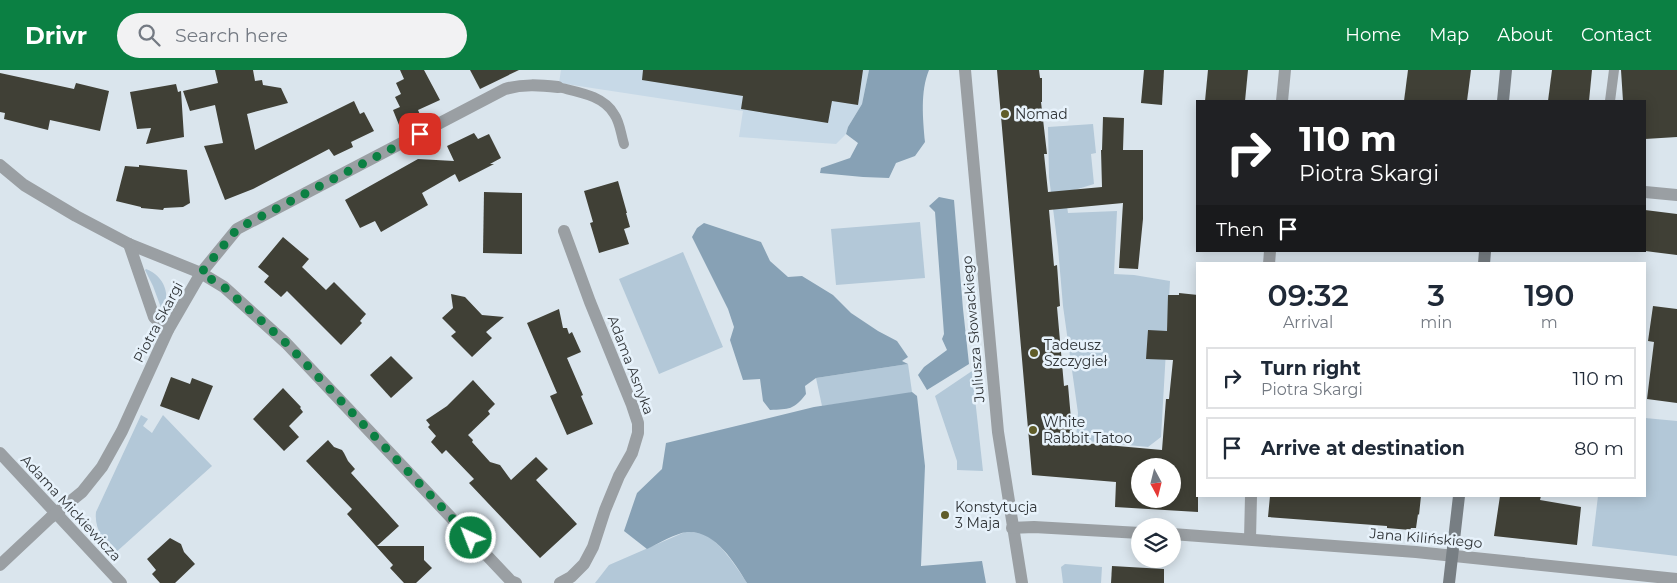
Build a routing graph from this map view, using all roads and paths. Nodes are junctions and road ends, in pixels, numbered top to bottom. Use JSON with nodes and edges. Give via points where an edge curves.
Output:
{"nodes":[{"id":1,"x":965,"y":70,"type":"edge"},
{"id":2,"x":1285,"y":70,"type":"edge"},
{"id":3,"x":1506,"y":70,"type":"edge"},
{"id":4,"x":1614,"y":70,"type":"edge"},
{"id":5,"x":558,"y":87,"type":"joint"},
{"id":6,"x":1282,"y":100,"type":"edge"},
{"id":7,"x":1502,"y":100,"type":"edge"},
{"id":8,"x":1610,"y":100,"type":"edge"},
{"id":9,"x":624,"y":144,"type":"dead end"},
{"id":10,"x":0,"y":165,"type":"edge"},
{"id":11,"x":1646,"y":192,"type":"edge"},
{"id":12,"x":1677,"y":195,"type":"edge"},
{"id":13,"x":564,"y":231,"type":"dead end"},
{"id":14,"x":129,"y":244,"type":"junction"},
{"id":15,"x":201,"y":273,"type":"junction"},
{"id":16,"x":168,"y":330,"type":"junction"},
{"id":17,"x":0,"y":453,"type":"edge"},
{"id":18,"x":1251,"y":497,"type":"edge"},
{"id":19,"x":1460,"y":497,"type":"edge"},
{"id":20,"x":56,"y":513,"type":"junction"},
{"id":21,"x":1012,"y":528,"type":"junction"},
{"id":22,"x":1131,"y":531,"type":"edge"},
{"id":23,"x":1181,"y":535,"type":"edge"},
{"id":24,"x":1250,"y":539,"type":"junction"},
{"id":25,"x":1452,"y":556,"type":"junction"},
{"id":26,"x":0,"y":565,"type":"edge"},
{"id":27,"x":1677,"y":579,"type":"edge"},
{"id":28,"x":513,"y":582,"type":"edge"},
{"id":29,"x":121,"y":583,"type":"edge"},
{"id":30,"x":560,"y":583,"type":"edge"},
{"id":31,"x":1022,"y":583,"type":"edge"},
{"id":32,"x":1449,"y":583,"type":"edge"}],
"edges":[{"from":1,"to":21,"type":"street","name":"Juliusza Słowackiego","via":[[998,432]]},
{"from":2,"to":6,"type":"street"},
{"from":3,"to":7,"type":"street"},
{"from":4,"to":8,"type":"lane"},
{"from":5,"to":9,"type":"lane","via":[[587,94],[606,104],[615,114]]},
{"from":5,"to":15,"type":"street","name":"Piotra Skargi","via":[[536,84],[505,89],[237,229]]},
{"from":10,"to":14,"type":"street","via":[[24,185]]},
{"from":11,"to":12,"type":"street"},
{"from":13,"to":30,"type":"street","name":"Adama Asnyka","via":[[632,405],[638,433],[593,547],[584,564]]},
{"from":14,"to":15,"type":"street"},
{"from":14,"to":16,"type":"street","via":[[154,317]]},
{"from":15,"to":16,"type":"street","name":"Piotra Skargi"},
{"from":15,"to":28,"type":"street","via":[[224,287],[286,343]]},
{"from":16,"to":20,"type":"street","name":"Piotra Skargi","via":[[102,467],[82,492]]},
{"from":17,"to":20,"type":"street","name":"Adama Mickiewicza"},
{"from":18,"to":24,"type":"street"},
{"from":19,"to":25,"type":"street"},
{"from":20,"to":26,"type":"street","name":"Piotra Skargi"},
{"from":20,"to":29,"type":"street","name":"Adama Mickiewicza"},
{"from":21,"to":22,"type":"street","via":[[1034,526]]},
{"from":21,"to":31,"type":"street","name":"Juliusza Słowackiego"},
{"from":23,"to":24,"type":"street","name":"Jana Kilińskiego"},
{"from":24,"to":25,"type":"street","name":"Jana Kilińskiego"},
{"from":25,"to":27,"type":"street","name":"Jana Kilińskiego"},
{"from":25,"to":32,"type":"street"}]}
